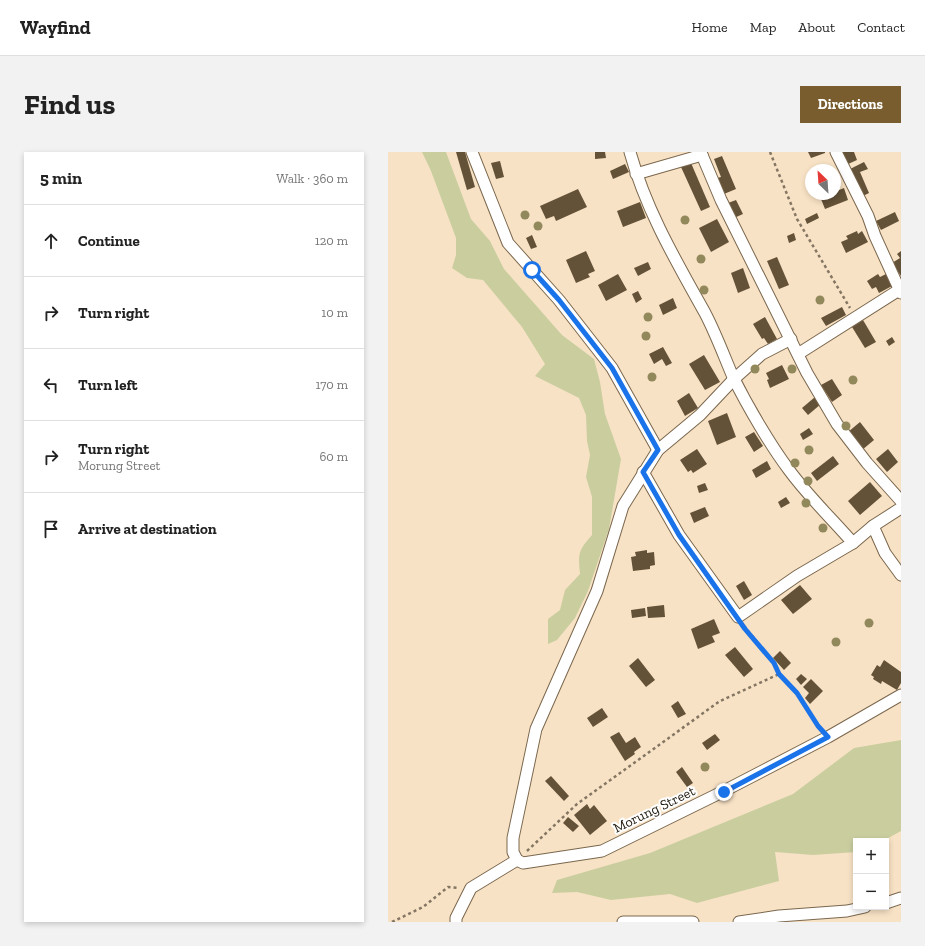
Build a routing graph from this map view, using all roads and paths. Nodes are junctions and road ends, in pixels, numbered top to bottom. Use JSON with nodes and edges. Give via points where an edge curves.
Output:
{"nodes":[{"id":1,"x":472,"y":152,"type":"edge"},
{"id":2,"x":630,"y":152,"type":"edge"},
{"id":3,"x":770,"y":152,"type":"edge"},
{"id":4,"x":836,"y":152,"type":"edge"},
{"id":5,"x":702,"y":154,"type":"edge"},
{"id":6,"x":636,"y":174,"type":"junction"},
{"id":7,"x":900,"y":288,"type":"edge"},
{"id":8,"x":856,"y":317,"type":"junction"},
{"id":9,"x":791,"y":339,"type":"junction"},
{"id":10,"x":798,"y":354,"type":"junction"},
{"id":11,"x":734,"y":379,"type":"junction"},
{"id":12,"x":658,"y":450,"type":"junction"},
{"id":13,"x":643,"y":472,"type":"junction"},
{"id":14,"x":901,"y":501,"type":"edge"},
{"id":15,"x":901,"y":508,"type":"edge"},
{"id":16,"x":873,"y":526,"type":"junction"},
{"id":17,"x":853,"y":543,"type":"junction"},
{"id":18,"x":901,"y":575,"type":"edge"},
{"id":19,"x":738,"y":617,"type":"junction"},
{"id":20,"x":779,"y":674,"type":"junction"},
{"id":21,"x":901,"y":695,"type":"edge"},
{"id":22,"x":828,"y":737,"type":"junction"},
{"id":23,"x":517,"y":860,"type":"junction"},
{"id":24,"x":471,"y":888,"type":"junction"},
{"id":25,"x":901,"y":898,"type":"edge"},
{"id":26,"x":889,"y":902,"type":"edge"},
{"id":27,"x":853,"y":910,"type":"edge"},
{"id":28,"x":392,"y":922,"type":"edge"},
{"id":29,"x":456,"y":922,"type":"edge"},
{"id":30,"x":623,"y":922,"type":"edge"},
{"id":31,"x":694,"y":922,"type":"edge"},
{"id":32,"x":740,"y":922,"type":"edge"}],
"edges":[{"from":1,"to":12,"type":"street","via":[[508,243],[559,300],[612,368]]},
{"from":2,"to":6,"type":"street"},
{"from":3,"to":8,"type":"path","via":[[797,219]]},
{"from":4,"to":7,"type":"street"},
{"from":5,"to":6,"type":"street"},
{"from":5,"to":9,"type":"street","via":[[721,200]]},
{"from":6,"to":11,"type":"street","via":[[673,258],[706,315]]},
{"from":7,"to":8,"type":"street"},
{"from":8,"to":10,"type":"street"},
{"from":9,"to":10,"type":"street"},
{"from":9,"to":11,"type":"street","via":[[762,354]]},
{"from":10,"to":14,"type":"street","via":[[837,424]]},
{"from":11,"to":12,"type":"street","via":[[700,415]]},
{"from":11,"to":17,"type":"street","via":[[788,470]]},
{"from":12,"to":13,"type":"street"},
{"from":13,"to":19,"type":"street","via":[[679,535]]},
{"from":13,"to":23,"type":"street","via":[[623,506],[597,591],[536,729],[513,838],[513,852]]},
{"from":15,"to":16,"type":"street"},
{"from":16,"to":17,"type":"street"},
{"from":16,"to":18,"type":"street","via":[[885,553]]},
{"from":17,"to":19,"type":"street","via":[[797,576]]},
{"from":19,"to":20,"type":"path","via":[[774,663]]},
{"from":20,"to":22,"type":"path","via":[[797,693]]},
{"from":20,"to":23,"type":"path","via":[[720,701],[577,804]]},
{"from":21,"to":22,"type":"street","name":"Morung Street"},
{"from":22,"to":23,"type":"street","name":"Morung Street","via":[[724,792],[602,851],[523,862]]},
{"from":23,"to":24,"type":"street"},
{"from":24,"to":28,"type":"path","via":[[448,887],[423,907]]},
{"from":24,"to":29,"type":"street"},
{"from":25,"to":26,"type":"street"},
{"from":27,"to":32,"type":"street"},
{"from":30,"to":31,"type":"street"}]}
